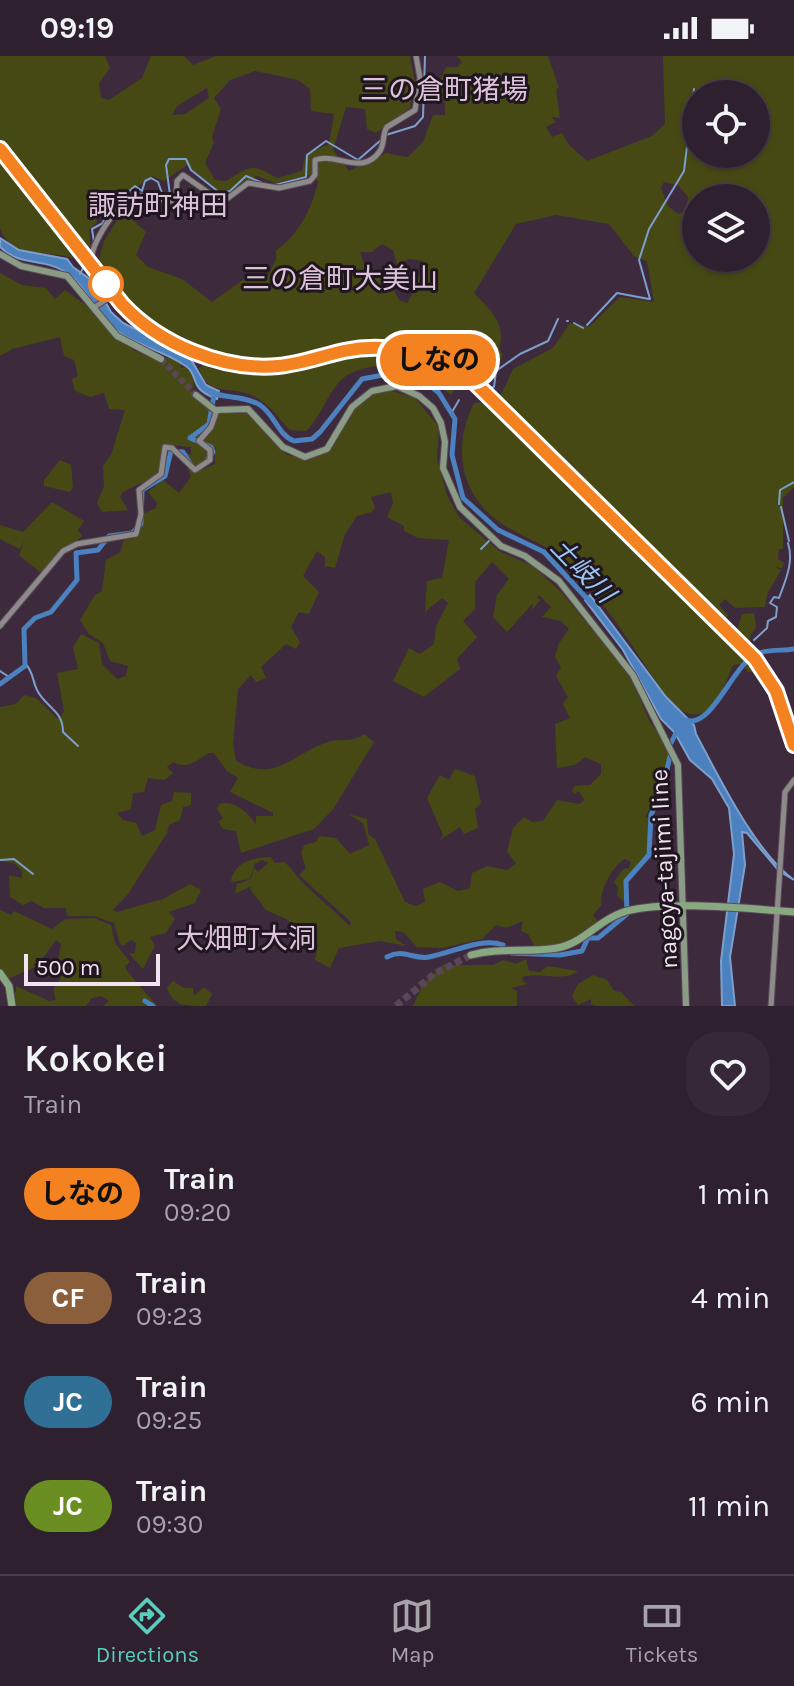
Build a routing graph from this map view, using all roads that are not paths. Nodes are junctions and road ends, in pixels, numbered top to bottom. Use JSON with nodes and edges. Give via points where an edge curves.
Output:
{"nodes":[{"id":1,"x":416,"y":56,"type":"edge"},
{"id":2,"x":0,"y":254,"type":"edge"},
{"id":3,"x":94,"y":308,"type":"junction"},
{"id":4,"x":161,"y":359,"type":"tunnel mouth"},
{"id":5,"x":196,"y":395,"type":"tunnel mouth"},
{"id":6,"x":214,"y":410,"type":"junction"},
{"id":7,"x":0,"y":626,"type":"edge"},
{"id":8,"x":794,"y":780,"type":"edge"},
{"id":9,"x":685,"y":907,"type":"junction"},
{"id":10,"x":777,"y":910,"type":"junction"},
{"id":11,"x":794,"y":912,"type":"edge"},
{"id":12,"x":471,"y":955,"type":"tunnel mouth"},
{"id":13,"x":0,"y":973,"type":"edge"},
{"id":14,"x":12,"y":1006,"type":"edge"},
{"id":15,"x":686,"y":1006,"type":"edge"},
{"id":16,"x":771,"y":1006,"type":"edge"}],
"edges":[{"from":1,"to":3,"type":"main road","via":[[420,78],[415,110],[387,127],[380,150],[362,164],[317,159],[314,177],[307,182],[273,189],[251,183],[219,200],[183,175],[172,201],[140,195],[125,200],[100,233],[92,258],[113,277],[112,295]]},
{"from":2,"to":3,"type":"main road","via":[[21,266],[67,276]]},
{"from":3,"to":4,"type":"main road","via":[[121,340]]},
{"from":5,"to":6,"type":"main road"},
{"from":6,"to":7,"type":"main road","via":[[199,443],[212,454],[197,471],[174,450],[164,449],[159,476],[140,488],[140,521],[133,536],[77,544],[58,555]]},
{"from":6,"to":9,"type":"main road","name":"nagoya-tajimi line","via":[[250,410],[286,450],[310,457],[329,447],[352,407],[386,385],[407,389],[436,412],[445,437],[443,468],[455,499],[492,538],[567,590],[633,675],[653,721],[676,754]]},
{"from":8,"to":10,"type":"main road","via":[[785,792]]},
{"from":9,"to":10,"type":"highway"},
{"from":9,"to":12,"type":"highway","via":[[628,911],[559,948]]},
{"from":9,"to":15,"type":"main road","name":"nagoya-tajimi line"},
{"from":10,"to":11,"type":"highway"},
{"from":10,"to":16,"type":"main road"},
{"from":13,"to":14,"type":"highway","via":[[9,986]]}]}
